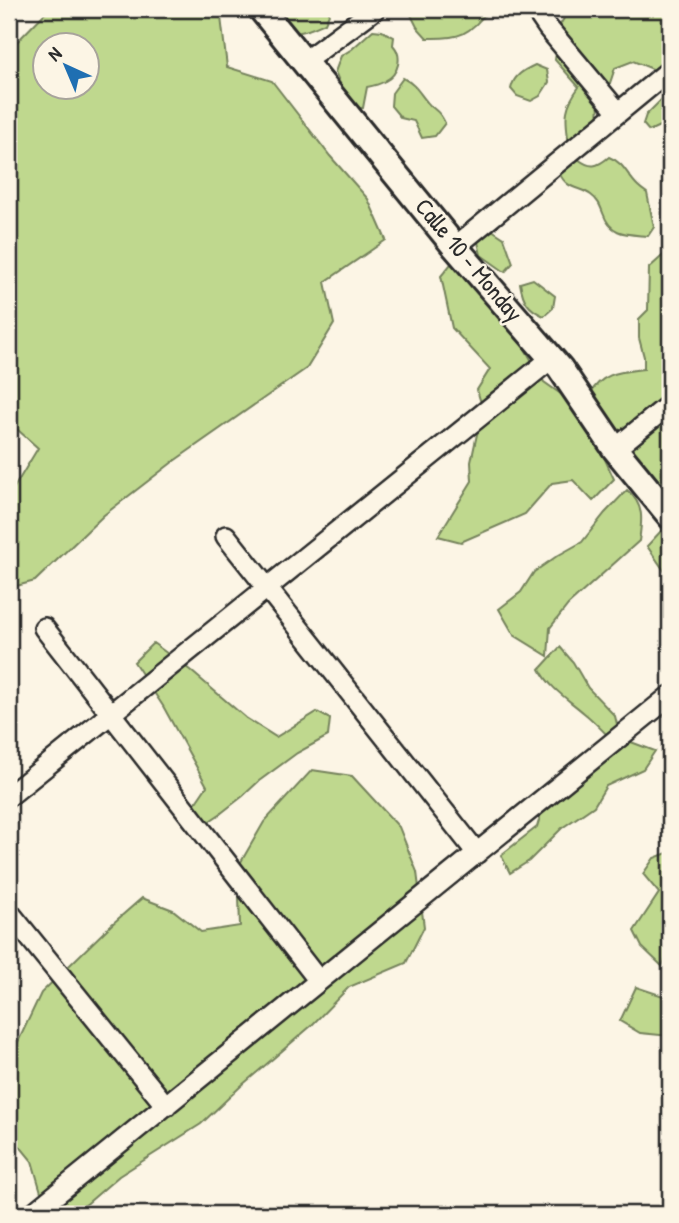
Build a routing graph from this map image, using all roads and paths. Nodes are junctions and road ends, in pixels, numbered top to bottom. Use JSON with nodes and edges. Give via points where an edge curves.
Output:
{"nodes":[{"id":1,"x":261,"y":9,"type":"edge"},
{"id":2,"x":375,"y":9,"type":"edge"},
{"id":3,"x":534,"y":9,"type":"edge"},
{"id":4,"x":305,"y":61,"type":"junction"},
{"id":5,"x":670,"y":70,"type":"edge"},
{"id":6,"x":618,"y":112,"type":"junction"},
{"id":7,"x":455,"y":247,"type":"junction"},
{"id":8,"x":552,"y":358,"type":"junction"},
{"id":9,"x":670,"y":404,"type":"edge"},
{"id":10,"x":615,"y":449,"type":"junction"},
{"id":11,"x":670,"y":516,"type":"edge"},
{"id":12,"x":226,"y":536,"type":"dead end"},
{"id":13,"x":267,"y":588,"type":"junction"},
{"id":14,"x":44,"y":628,"type":"dead end"},
{"id":15,"x":670,"y":696,"type":"edge"},
{"id":16,"x":111,"y":713,"type":"junction"},
{"id":17,"x":9,"y":796,"type":"edge"},
{"id":18,"x":477,"y":853,"type":"junction"},
{"id":19,"x":9,"y":912,"type":"edge"},
{"id":20,"x":319,"y":981,"type":"junction"},
{"id":21,"x":166,"y":1106,"type":"junction"},
{"id":22,"x":32,"y":1214,"type":"edge"}],
"edges":[{"from":1,"to":4,"type":"street","name":"Calle 10 - Monday"},
{"from":2,"to":4,"type":"street"},
{"from":3,"to":6,"type":"street"},
{"from":4,"to":7,"type":"street","name":"Calle 10 - Monday"},
{"from":5,"to":6,"type":"street"},
{"from":6,"to":7,"type":"street"},
{"from":7,"to":8,"type":"street","name":"Calle 10 - Monday"},
{"from":8,"to":10,"type":"street","name":"Calle 10 - Monday"},
{"from":8,"to":13,"type":"street"},
{"from":9,"to":10,"type":"street"},
{"from":10,"to":11,"type":"street","name":"Calle 10 - Monday"},
{"from":12,"to":13,"type":"street"},
{"from":13,"to":16,"type":"street"},
{"from":13,"to":18,"type":"street"},
{"from":14,"to":16,"type":"street"},
{"from":15,"to":18,"type":"street"},
{"from":16,"to":17,"type":"street"},
{"from":16,"to":20,"type":"street"},
{"from":18,"to":20,"type":"street"},
{"from":19,"to":21,"type":"street"},
{"from":20,"to":21,"type":"street"},
{"from":21,"to":22,"type":"street"}]}
